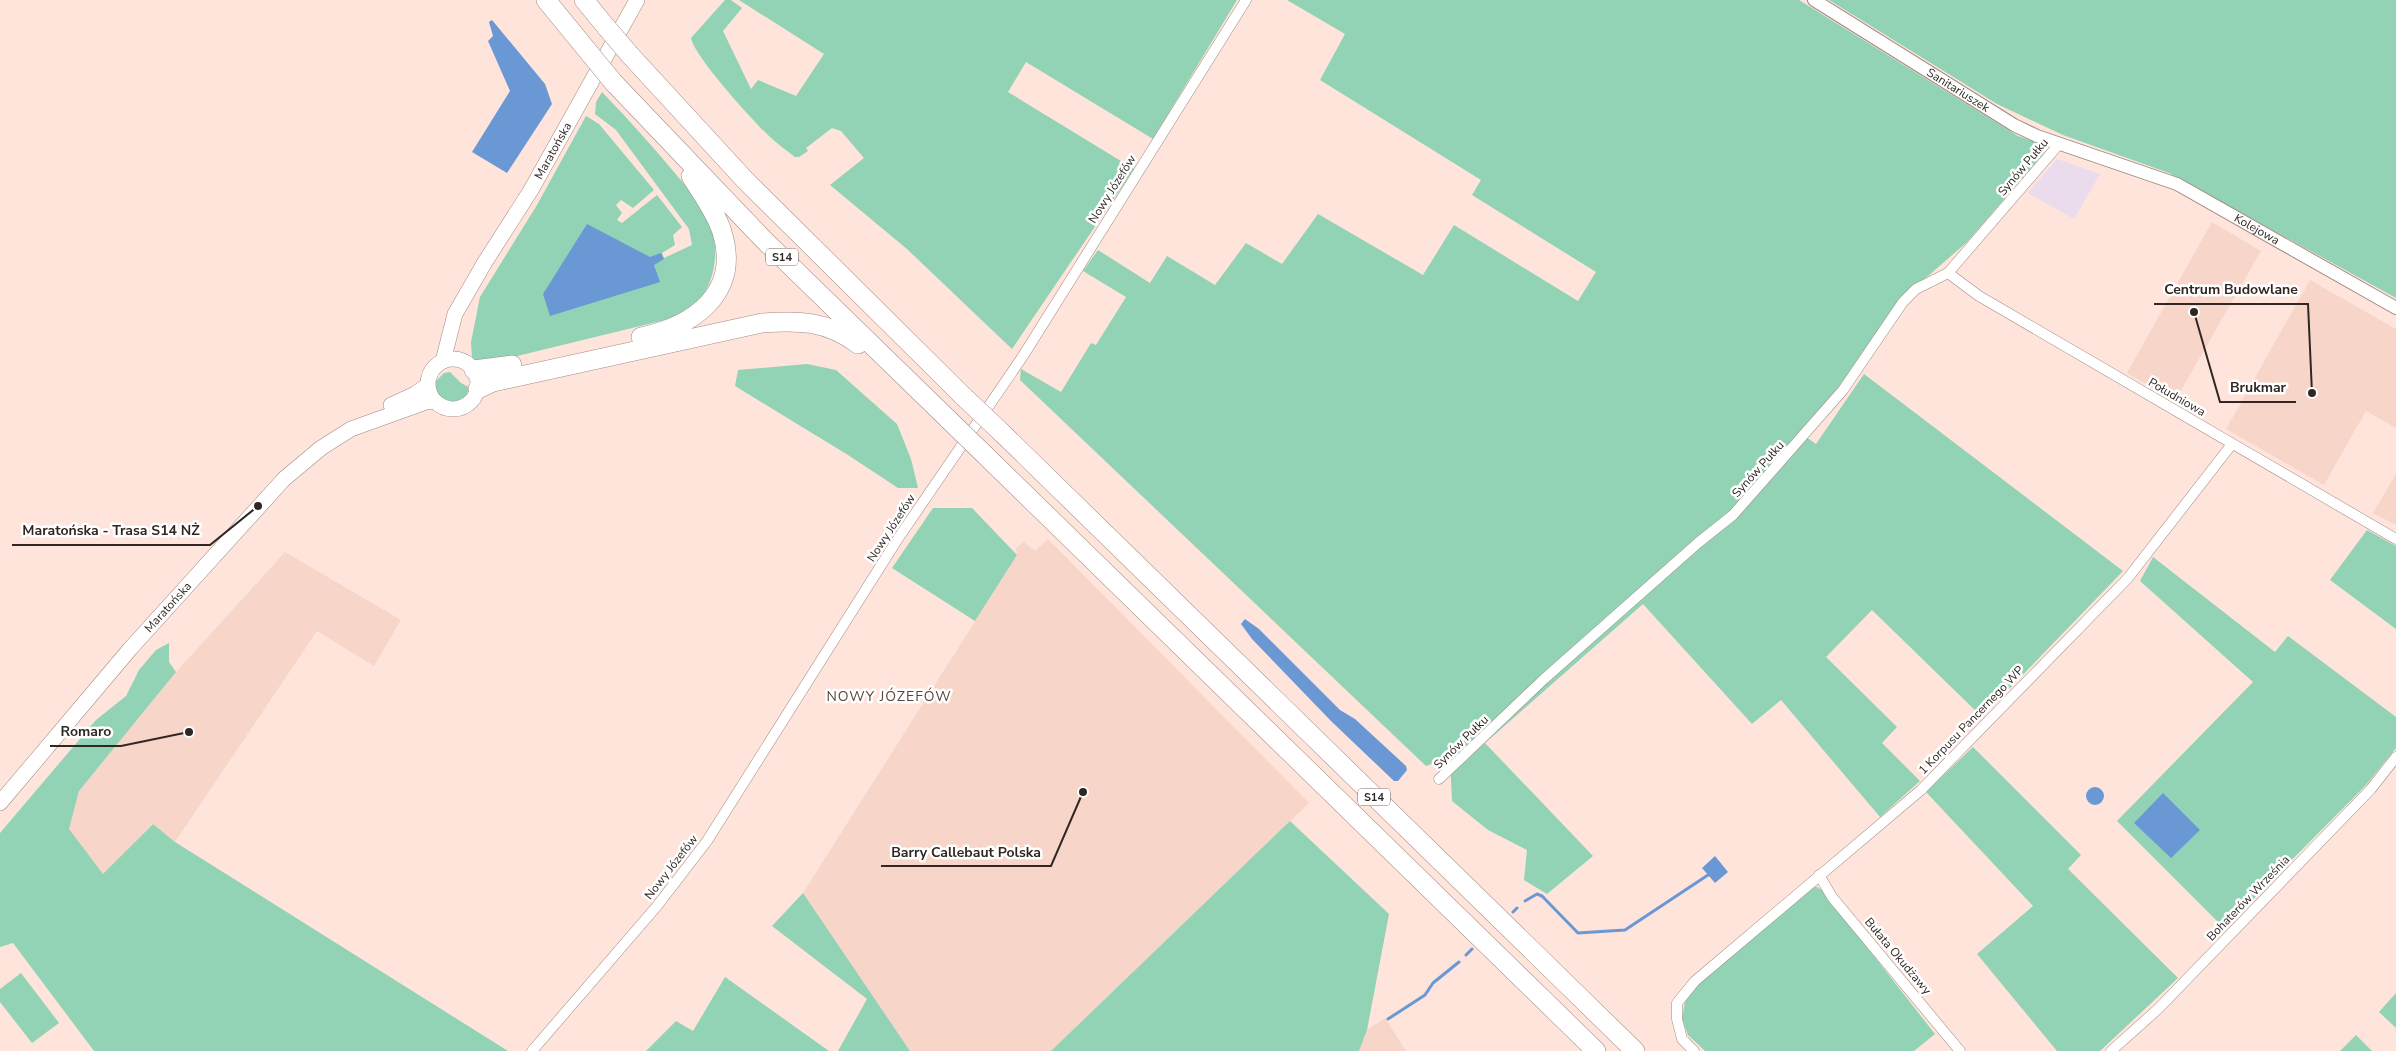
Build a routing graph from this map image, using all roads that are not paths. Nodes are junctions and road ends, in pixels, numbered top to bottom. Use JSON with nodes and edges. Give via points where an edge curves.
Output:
{"nodes":[{"id":1,"x":546,"y":0,"type":"edge"},
{"id":2,"x":584,"y":0,"type":"edge"},
{"id":3,"x":637,"y":0,"type":"edge"},
{"id":4,"x":1246,"y":0,"type":"edge"},
{"id":5,"x":1814,"y":0,"type":"edge"},
{"id":6,"x":670,"y":143,"type":"junction"},
{"id":7,"x":2060,"y":143,"type":"junction"},
{"id":8,"x":2112,"y":161,"type":"joint"},
{"id":9,"x":1948,"y":273,"type":"junction"},
{"id":10,"x":464,"y":299,"type":"junction"},
{"id":11,"x":2396,"y":308,"type":"edge"},
{"id":12,"x":443,"y":361,"type":"junction"},
{"id":13,"x":468,"y":366,"type":"junction"},
{"id":14,"x":896,"y":369,"type":"junction"},
{"id":15,"x":428,"y":385,"type":"junction"},
{"id":16,"x":478,"y":389,"type":"junction"},
{"id":17,"x":434,"y":402,"type":"junction"},
{"id":18,"x":351,"y":429,"type":"junction"},
{"id":19,"x":2232,"y":444,"type":"junction"},
{"id":20,"x":2396,"y":539,"type":"edge"},
{"id":21,"x":2396,"y":757,"type":"edge"},
{"id":22,"x":1440,"y":779,"type":"dead end"},
{"id":23,"x":0,"y":803,"type":"edge"},
{"id":24,"x":1819,"y":874,"type":"junction"},
{"id":25,"x":532,"y":1051,"type":"edge"},
{"id":26,"x":1596,"y":1051,"type":"edge"},
{"id":27,"x":1635,"y":1051,"type":"edge"},
{"id":28,"x":1694,"y":1051,"type":"edge"},
{"id":29,"x":1960,"y":1051,"type":"edge"},
{"id":30,"x":2111,"y":1051,"type":"edge"}],
"edges":[{"from":1,"to":6,"type":"highway","number":"S14","bridge":true,"via":[[614,83]]},
{"from":2,"to":27,"type":"highway","number":"S14","bridge":true,"via":[[630,55],[752,187]]},
{"from":3,"to":10,"type":"main road","name":"Maratońska","via":[[531,190]]},
{"from":4,"to":25,"type":"street","name":"Nowy Józefów","via":[[1023,356],[897,540],[707,841],[657,906]]},
{"from":5,"to":7,"type":"street","name":"Sanitariuszek","via":[[2014,125]]},
{"from":6,"to":13,"type":"highway","via":[[716,216],[726,250],[721,283],[706,307],[694,318],[650,335],[498,368]]},
{"from":6,"to":14,"type":"highway","number":"S14"},
{"from":7,"to":8,"type":"street","name":"Sanitariuszek"},
{"from":7,"to":9,"type":"street","name":"Synów Pułku"},
{"from":8,"to":11,"type":"street","name":"Kolejowa","via":[[2196,194]]},
{"from":9,"to":19,"type":"street","name":"Południowa","via":[[1979,296]]},
{"from":9,"to":22,"type":"street","name":"Synów Pułku","via":[[1916,289],[1903,302],[1843,390],[1733,516],[1699,542],[1544,679]]},
{"from":10,"to":12,"type":"main road","name":"Maratońska","via":[[453,320]]},
{"from":10,"to":13,"type":"main road","name":"Maratońska","via":[[457,347]]},
{"from":12,"to":13,"type":"main road","via":[[450,359]]},
{"from":12,"to":15,"type":"main road","via":[[431,372]]},
{"from":13,"to":16,"type":"main road"},
{"from":14,"to":16,"type":"highway","via":[[832,328],[790,320],[725,330],[494,382]]},
{"from":14,"to":26,"type":"highway","number":"S14","bridge":true},
{"from":15,"to":17,"type":"main road"},
{"from":15,"to":18,"type":"main road","name":"Maratońska","via":[[363,419]]},
{"from":16,"to":17,"type":"main road","via":[[475,397],[463,408],[447,409]]},
{"from":17,"to":18,"type":"main road","name":"Maratońska"},
{"from":18,"to":23,"type":"main road","name":"Maratońska","via":[[303,462],[258,506],[127,652]]},
{"from":19,"to":20,"type":"street","name":"Południowa"},
{"from":19,"to":24,"type":"street","name":"1 Korpusu Pancernego WP","via":[[2128,578],[1921,790]]},
{"from":21,"to":30,"type":"street","name":"Bohaterów Września","via":[[2371,789],[2158,1009]]},
{"from":24,"to":28,"type":"street","name":"1 Korpusu Pancernego WP","via":[[1695,981],[1677,1003],[1682,1039]]},
{"from":24,"to":29,"type":"street","name":"Bułata Okudżawy","via":[[1832,897]]}]}
